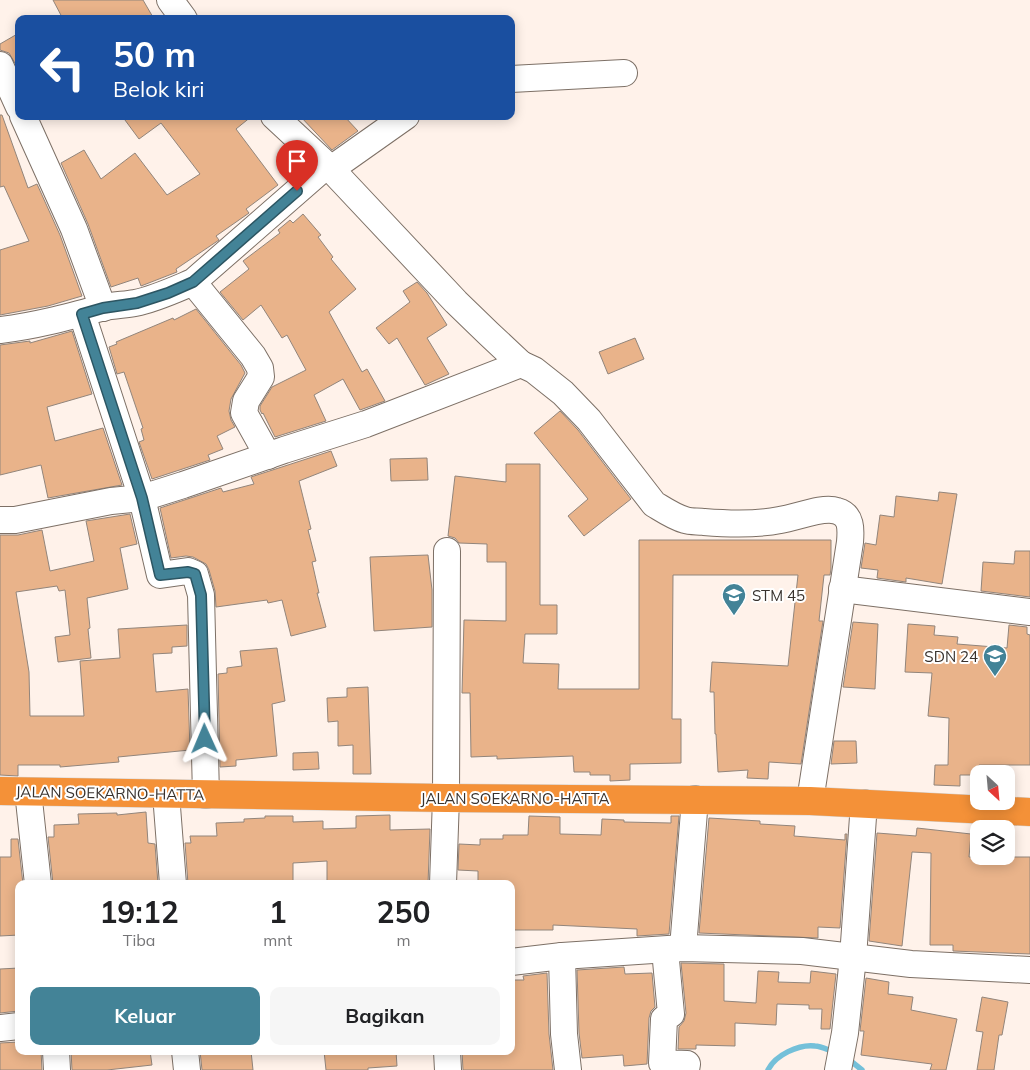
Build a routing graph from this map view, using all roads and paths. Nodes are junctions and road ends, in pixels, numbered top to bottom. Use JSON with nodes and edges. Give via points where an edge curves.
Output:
{"nodes":[{"id":1,"x":170,"y":0,"type":"edge"},
{"id":2,"x":181,"y":15,"type":"edge"},
{"id":3,"x":0,"y":65,"type":"edge"},
{"id":4,"x":624,"y":73,"type":"dead end"},
{"id":5,"x":515,"y":79,"type":"edge"},
{"id":6,"x":15,"y":98,"type":"edge"},
{"id":7,"x":25,"y":120,"type":"edge"},
{"id":8,"x":278,"y":120,"type":"edge"},
{"id":9,"x":400,"y":120,"type":"edge"},
{"id":10,"x":329,"y":167,"type":"junction"},
{"id":11,"x":193,"y":282,"type":"junction"},
{"id":12,"x":93,"y":311,"type":"junction"},
{"id":13,"x":0,"y":330,"type":"edge"},
{"id":14,"x":521,"y":364,"type":"junction"},
{"id":15,"x":268,"y":456,"type":"junction"},
{"id":16,"x":142,"y":498,"type":"junction"},
{"id":17,"x":0,"y":520,"type":"edge"},
{"id":18,"x":447,"y":551,"type":"dead end"},
{"id":19,"x":842,"y":590,"type":"junction"},
{"id":20,"x":1030,"y":612,"type":"edge"},
{"id":21,"x":0,"y":791,"type":"edge"},
{"id":22,"x":28,"y":792,"type":"junction"},
{"id":23,"x":166,"y":794,"type":"junction"},
{"id":24,"x":206,"y":795,"type":"junction"},
{"id":25,"x":446,"y":798,"type":"junction"},
{"id":26,"x":695,"y":799,"type":"junction"},
{"id":27,"x":810,"y":801,"type":"junction"},
{"id":28,"x":864,"y":803,"type":"junction"},
{"id":29,"x":1030,"y":812,"type":"edge"},
{"id":30,"x":38,"y":880,"type":"edge"},
{"id":31,"x":173,"y":880,"type":"edge"},
{"id":32,"x":443,"y":880,"type":"edge"},
{"id":33,"x":674,"y":949,"type":"junction"},
{"id":34,"x":562,"y":956,"type":"junction"},
{"id":35,"x":853,"y":957,"type":"junction"},
{"id":36,"x":515,"y":962,"type":"edge"},
{"id":37,"x":1030,"y":970,"type":"edge"},
{"id":38,"x":15,"y":1026,"type":"edge"},
{"id":39,"x":0,"y":1028,"type":"edge"},
{"id":40,"x":56,"y":1055,"type":"edge"},
{"id":41,"x":185,"y":1055,"type":"edge"},
{"id":42,"x":447,"y":1055,"type":"edge"},
{"id":43,"x":57,"y":1070,"type":"edge"},
{"id":44,"x":186,"y":1070,"type":"edge"},
{"id":45,"x":448,"y":1070,"type":"edge"},
{"id":46,"x":568,"y":1070,"type":"edge"},
{"id":47,"x":686,"y":1070,"type":"edge"},
{"id":48,"x":838,"y":1070,"type":"edge"}],
"edges":[{"from":1,"to":2,"type":"street"},
{"from":3,"to":6,"type":"street"},
{"from":4,"to":5,"type":"street"},
{"from":7,"to":12,"type":"street","via":[[74,229]]},
{"from":8,"to":10,"type":"street"},
{"from":9,"to":10,"type":"street"},
{"from":10,"to":11,"type":"street"},
{"from":10,"to":14,"type":"street","via":[[456,302]]},
{"from":11,"to":12,"type":"street","via":[[137,303]]},
{"from":11,"to":15,"type":"street","via":[[260,368],[261,377],[246,401],[244,413]]},
{"from":12,"to":13,"type":"street"},
{"from":12,"to":16,"type":"street"},
{"from":14,"to":15,"type":"street","via":[[366,424]]},
{"from":14,"to":19,"type":"street","via":[[564,393],[654,504],[668,513],[685,520],[743,524],[780,521],[826,510],[843,514],[851,528]]},
{"from":15,"to":16,"type":"street"},
{"from":16,"to":17,"type":"street"},
{"from":16,"to":24,"type":"street","via":[[160,575],[188,572],[195,574],[199,582]]},
{"from":18,"to":25,"type":"street"},
{"from":19,"to":20,"type":"street"},
{"from":19,"to":27,"type":"street"},
{"from":21,"to":22,"type":"highway","name":"JALAN SOEKARNO-HATTA"},
{"from":22,"to":23,"type":"highway","name":"JALAN SOEKARNO-HATTA"},
{"from":22,"to":30,"type":"street"},
{"from":23,"to":24,"type":"highway","name":"JALAN SOEKARNO-HATTA"},
{"from":23,"to":31,"type":"street"},
{"from":24,"to":25,"type":"highway","name":"JALAN SOEKARNO-HATTA"},
{"from":25,"to":26,"type":"highway","name":"JALAN SOEKARNO-HATTA"},
{"from":25,"to":32,"type":"street"},
{"from":26,"to":27,"type":"highway","name":"JALAN SOEKARNO-HATTA"},
{"from":26,"to":33,"type":"street"},
{"from":27,"to":28,"type":"highway","name":"JALAN SOEKARNO-HATTA"},
{"from":28,"to":29,"type":"highway","name":"JALAN SOEKARNO-HATTA"},
{"from":28,"to":35,"type":"street"},
{"from":33,"to":34,"type":"street"},
{"from":33,"to":35,"type":"street","via":[[802,951]]},
{"from":33,"to":47,"type":"street","via":[[671,1014],[664,1019],[662,1063],[687,1064]]},
{"from":34,"to":36,"type":"street"},
{"from":34,"to":46,"type":"street"},
{"from":35,"to":37,"type":"street","via":[[911,964]]},
{"from":35,"to":48,"type":"street"},
{"from":38,"to":39,"type":"street"},
{"from":40,"to":43,"type":"street"},
{"from":41,"to":44,"type":"street"},
{"from":42,"to":45,"type":"street"}]}
